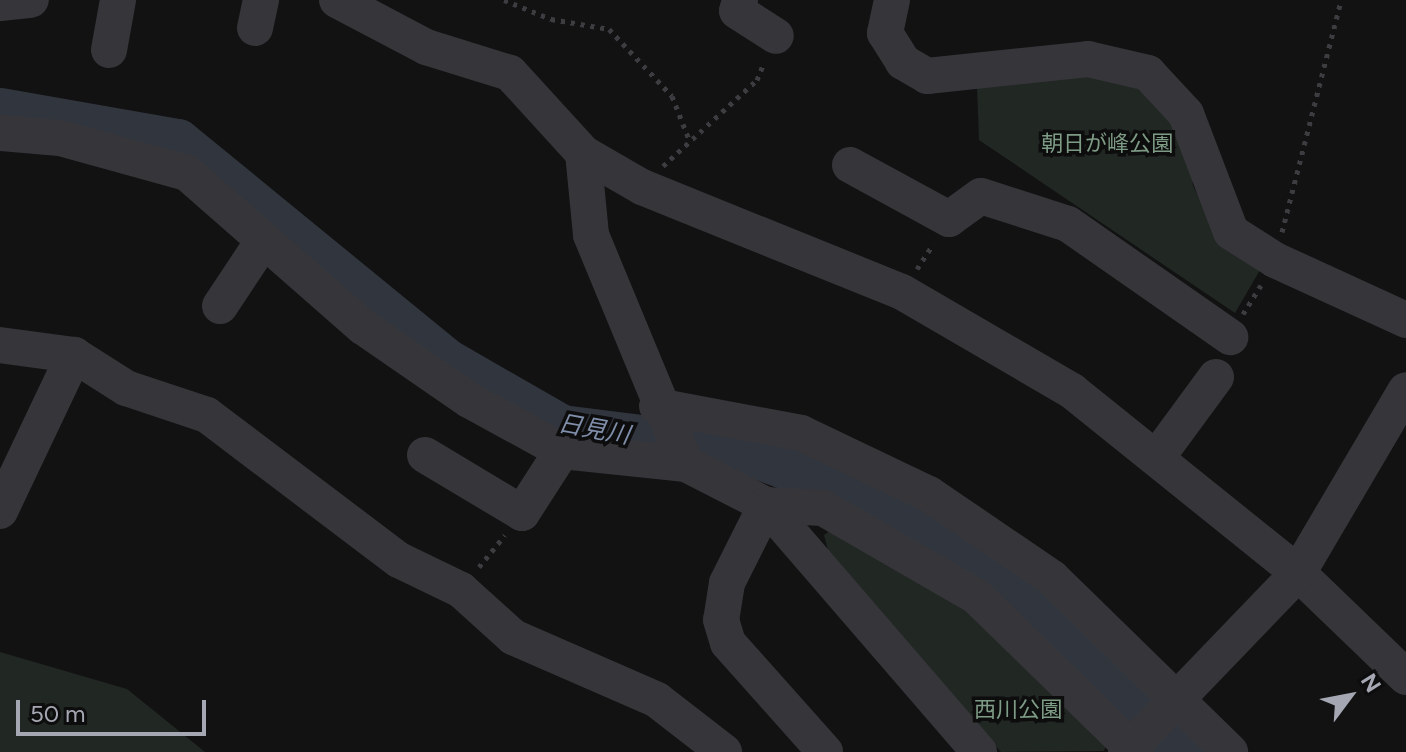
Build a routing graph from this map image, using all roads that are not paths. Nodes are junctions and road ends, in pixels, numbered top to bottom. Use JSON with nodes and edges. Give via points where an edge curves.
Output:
{"nodes":[{"id":1,"x":31,"y":0,"type":"edge"},
{"id":2,"x":118,"y":0,"type":"edge"},
{"id":3,"x":337,"y":0,"type":"edge"},
{"id":4,"x":740,"y":0,"type":"edge"},
{"id":5,"x":892,"y":0,"type":"edge"},
{"id":6,"x":0,"y":3,"type":"edge"},
{"id":7,"x":776,"y":36,"type":"road end"},
{"id":8,"x":109,"y":50,"type":"dead end"},
{"id":9,"x":0,"y":133,"type":"edge"},
{"id":10,"x":583,"y":153,"type":"junction"},
{"id":11,"x":850,"y":165,"type":"dead end"},
{"id":12,"x":261,"y":244,"type":"junction"},
{"id":13,"x":220,"y":306,"type":"dead end"},
{"id":14,"x":1406,"y":320,"type":"edge"},
{"id":15,"x":1230,"y":337,"type":"dead end"},
{"id":16,"x":0,"y":345,"type":"edge"},
{"id":17,"x":74,"y":355,"type":"junction"},
{"id":18,"x":1216,"y":377,"type":"dead end"},
{"id":19,"x":1406,"y":390,"type":"edge"},
{"id":20,"x":657,"y":406,"type":"junction"},
{"id":21,"x":562,"y":451,"type":"junction"},
{"id":22,"x":425,"y":455,"type":"dead end"},
{"id":23,"x":1158,"y":456,"type":"junction"},
{"id":24,"x":686,"y":464,"type":"junction"},
{"id":25,"x":766,"y":505,"type":"junction"},
{"id":26,"x":0,"y":511,"type":"edge"},
{"id":27,"x":1298,"y":573,"type":"junction"},
{"id":28,"x":1406,"y":677,"type":"edge"},
{"id":29,"x":1176,"y":698,"type":"junction"},
{"id":30,"x":1131,"y":750,"type":"edge"},
{"id":31,"x":724,"y":752,"type":"edge"},
{"id":32,"x":825,"y":752,"type":"edge"},
{"id":33,"x":979,"y":752,"type":"edge"},
{"id":34,"x":1230,"y":752,"type":"edge"}],
"edges":[{"from":1,"to":6,"type":"street"},
{"from":2,"to":8,"type":"street"},
{"from":3,"to":10,"type":"street","via":[[426,47],[510,73]]},
{"from":4,"to":7,"type":"street","via":[[737,11]]},
{"from":5,"to":14,"type":"street","via":[[885,33],[903,62],[927,76],[1088,59],[1148,73],[1186,114],[1222,220],[1275,260]]},
{"from":9,"to":12,"type":"street","via":[[60,138],[187,173]]},
{"from":10,"to":20,"type":"street","via":[[591,235]]},
{"from":10,"to":23,"type":"street","via":[[642,187],[902,292],[1072,391]]},
{"from":11,"to":15,"type":"street","via":[[949,219],[981,196],[1068,224]]},
{"from":12,"to":13,"type":"street"},
{"from":12,"to":21,"type":"street","via":[[363,327],[469,400]]},
{"from":16,"to":17,"type":"street"},
{"from":17,"to":26,"type":"street"},
{"from":17,"to":31,"type":"street","via":[[126,388],[207,415],[283,466],[374,542],[461,590],[513,637],[657,700]]},
{"from":18,"to":23,"type":"street"},
{"from":19,"to":27,"type":"street"},
{"from":20,"to":24,"type":"street"},
{"from":20,"to":29,"type":"street","via":[[801,433],[929,494],[1052,578]]},
{"from":21,"to":22,"type":"street","via":[[522,513]]},
{"from":21,"to":24,"type":"street"},
{"from":23,"to":27,"type":"street"},
{"from":24,"to":25,"type":"street"},
{"from":25,"to":30,"type":"street","via":[[823,508],[977,597]]},
{"from":25,"to":32,"type":"street","via":[[727,583],[721,620],[728,643]]},
{"from":25,"to":33,"type":"street"},
{"from":27,"to":28,"type":"street"},
{"from":27,"to":29,"type":"street"},
{"from":29,"to":30,"type":"street"},
{"from":29,"to":34,"type":"street"}]}
